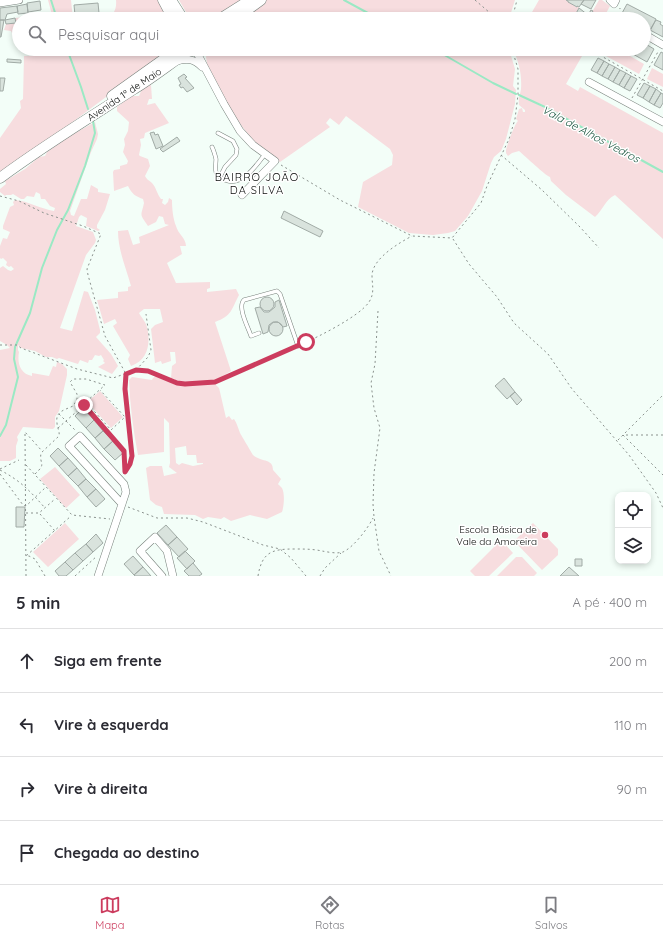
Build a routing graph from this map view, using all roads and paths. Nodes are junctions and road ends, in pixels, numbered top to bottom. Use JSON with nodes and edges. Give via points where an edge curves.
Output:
{"nodes":[{"id":1,"x":19,"y":0,"type":"edge"},
{"id":2,"x":163,"y":0,"type":"edge"},
{"id":3,"x":172,"y":0,"type":"edge"},
{"id":4,"x":175,"y":0,"type":"edge"},
{"id":5,"x":250,"y":0,"type":"edge"},
{"id":6,"x":261,"y":0,"type":"edge"},
{"id":7,"x":475,"y":0,"type":"edge"},
{"id":8,"x":517,"y":0,"type":"edge"},
{"id":9,"x":613,"y":1,"type":"edge"},
{"id":10,"x":0,"y":3,"type":"edge"},
{"id":11,"x":175,"y":12,"type":"edge"},
{"id":12,"x":178,"y":12,"type":"edge"},
{"id":13,"x":179,"y":12,"type":"edge"},
{"id":14,"x":231,"y":12,"type":"edge"},
{"id":15,"x":245,"y":12,"type":"edge"},
{"id":16,"x":489,"y":12,"type":"edge"},
{"id":17,"x":514,"y":12,"type":"edge"},
{"id":18,"x":620,"y":12,"type":"edge"},
{"id":19,"x":651,"y":38,"type":"edge"},
{"id":20,"x":662,"y":44,"type":"edge"},
{"id":21,"x":167,"y":56,"type":"edge"},
{"id":22,"x":181,"y":56,"type":"edge"},
{"id":23,"x":197,"y":56,"type":"edge"},
{"id":24,"x":514,"y":56,"type":"edge"},
{"id":25,"x":604,"y":56,"type":"edge"},
{"id":26,"x":168,"y":64,"type":"junction"},
{"id":27,"x":205,"y":70,"type":"junction"},
{"id":28,"x":643,"y":79,"type":"junction"},
{"id":29,"x":589,"y":82,"type":"dead end"},
{"id":30,"x":663,"y":91,"type":"edge"},
{"id":31,"x":629,"y":104,"type":"junction"},
{"id":32,"x":663,"y":122,"type":"edge"},
{"id":33,"x":77,"y":125,"type":"junction"},
{"id":34,"x":218,"y":134,"type":"dead end"},
{"id":35,"x":212,"y":147,"type":"dead end"},
{"id":36,"x":265,"y":154,"type":"junction"},
{"id":37,"x":501,"y":155,"type":"junction"},
{"id":38,"x":275,"y":161,"type":"junction"},
{"id":39,"x":220,"y":177,"type":"junction"},
{"id":40,"x":0,"y":178,"type":"edge"},
{"id":41,"x":242,"y":195,"type":"dead end"},
{"id":42,"x":0,"y":196,"type":"edge"},
{"id":43,"x":412,"y":236,"type":"junction"},
{"id":44,"x":452,"y":238,"type":"junction"},
{"id":45,"x":599,"y":248,"type":"dead end"},
{"id":46,"x":378,"y":310,"type":"dead end"},
{"id":47,"x":146,"y":314,"type":"dead end"},
{"id":48,"x":259,"y":333,"type":"dead end"},
{"id":49,"x":0,"y":345,"type":"edge"},
{"id":50,"x":298,"y":346,"type":"junction"},
{"id":51,"x":136,"y":370,"type":"junction"},
{"id":52,"x":126,"y":374,"type":"junction"},
{"id":53,"x":100,"y":390,"type":"junction"},
{"id":54,"x":663,"y":394,"type":"edge"},
{"id":55,"x":77,"y":397,"type":"junction"},
{"id":56,"x":84,"y":405,"type":"junction"},
{"id":57,"x":59,"y":414,"type":"junction"},
{"id":58,"x":66,"y":422,"type":"junction"},
{"id":59,"x":58,"y":428,"type":"junction"},
{"id":60,"x":623,"y":435,"type":"junction"},
{"id":61,"x":663,"y":435,"type":"edge"},
{"id":62,"x":80,"y":436,"type":"junction"},
{"id":63,"x":617,"y":441,"type":"junction"},
{"id":64,"x":42,"y":451,"type":"dead end"},
{"id":65,"x":19,"y":460,"type":"dead end"},
{"id":66,"x":25,"y":464,"type":"junction"},
{"id":67,"x":0,"y":470,"type":"edge"},
{"id":68,"x":125,"y":472,"type":"junction"},
{"id":69,"x":0,"y":474,"type":"edge"},
{"id":70,"x":35,"y":474,"type":"junction"},
{"id":71,"x":663,"y":474,"type":"edge"},
{"id":72,"x":119,"y":478,"type":"junction"},
{"id":73,"x":25,"y":486,"type":"junction"},
{"id":74,"x":46,"y":487,"type":"junction"},
{"id":75,"x":35,"y":497,"type":"junction"},
{"id":76,"x":56,"y":498,"type":"junction"},
{"id":77,"x":122,"y":504,"type":"junction"},
{"id":78,"x":26,"y":506,"type":"junction"},
{"id":79,"x":45,"y":508,"type":"junction"},
{"id":80,"x":663,"y":508,"type":"edge"},
{"id":81,"x":26,"y":513,"type":"junction"},
{"id":82,"x":39,"y":513,"type":"junction"},
{"id":83,"x":72,"y":516,"type":"junction"},
{"id":84,"x":374,"y":517,"type":"junction"},
{"id":85,"x":117,"y":519,"type":"junction"},
{"id":86,"x":55,"y":531,"type":"junction"},
{"id":87,"x":280,"y":549,"type":"junction"},
{"id":88,"x":342,"y":552,"type":"junction"},
{"id":89,"x":26,"y":556,"type":"junction"},
{"id":90,"x":97,"y":556,"type":"dead end"},
{"id":91,"x":392,"y":575,"type":"edge"},
{"id":92,"x":26,"y":576,"type":"edge"},
{"id":93,"x":45,"y":576,"type":"edge"},
{"id":94,"x":75,"y":576,"type":"edge"},
{"id":95,"x":98,"y":576,"type":"edge"},
{"id":96,"x":162,"y":576,"type":"edge"},
{"id":97,"x":173,"y":576,"type":"edge"},
{"id":98,"x":258,"y":576,"type":"edge"},
{"id":99,"x":306,"y":576,"type":"edge"},
{"id":100,"x":320,"y":576,"type":"edge"}],
"edges":[{"from":1,"to":10,"type":"street"},
{"from":2,"to":11,"type":"main road"},
{"from":3,"to":12,"type":"main road"},
{"from":4,"to":13,"type":"main road"},
{"from":5,"to":14,"type":"main road"},
{"from":6,"to":15,"type":"main road"},
{"from":7,"to":16,"type":"path"},
{"from":8,"to":17,"type":"path"},
{"from":9,"to":18,"type":"path"},
{"from":19,"to":20,"type":"street"},
{"from":20,"to":28,"type":"path"},
{"from":21,"to":33,"type":"main road","name":"Avenida 1º de Maio"},
{"from":22,"to":26,"type":"main road","name":"Avenida 1º de Maio"},
{"from":23,"to":27,"type":"street"},
{"from":24,"to":37,"type":"path","via":[[518,69],[517,107],[509,139]]},
{"from":25,"to":28,"type":"path"},
{"from":26,"to":27,"type":"street","via":[[185,58],[193,60]]},
{"from":26,"to":33,"type":"main road","name":"Avenida 1º de Maio"},
{"from":27,"to":36,"type":"street","via":[[240,131]]},
{"from":28,"to":30,"type":"path"},
{"from":28,"to":31,"type":"path"},
{"from":29,"to":31,"type":"street"},
{"from":31,"to":32,"type":"street"},
{"from":33,"to":40,"type":"main road","name":"Avenida 1º de Maio"},
{"from":34,"to":39,"type":"lane","via":[[233,141],[237,149],[236,155]]},
{"from":35,"to":39,"type":"lane","via":[[216,170]]},
{"from":36,"to":38,"type":"street"},
{"from":36,"to":39,"type":"lane","via":[[237,182]]},
{"from":37,"to":44,"type":"path","via":[[481,203]]},
{"from":37,"to":45,"type":"path","via":[[542,190]]},
{"from":38,"to":41,"type":"street"},
{"from":38,"to":43,"type":"path","via":[[340,200]]},
{"from":42,"to":52,"type":"path","via":[[20,200],[44,213],[101,234],[87,269],[89,285],[105,336]]},
{"from":43,"to":44,"type":"path"},
{"from":43,"to":50,"type":"path","via":[[393,247],[377,263],[373,271],[372,298],[368,304],[347,320]]},
{"from":44,"to":63,"type":"path","via":[[514,323],[548,354],[572,389]]},
{"from":46,"to":84,"type":"path","via":[[375,364],[371,383],[380,428],[374,473]]},
{"from":47,"to":51,"type":"path","via":[[151,350]]},
{"from":48,"to":50,"type":"lane","via":[[251,336],[241,302],[278,291]]},
{"from":49,"to":52,"type":"path","via":[[17,345],[77,369],[112,378]]},
{"from":50,"to":51,"type":"path","via":[[215,382],[177,383],[148,371]]},
{"from":51,"to":52,"type":"path"},
{"from":52,"to":68,"type":"path","via":[[125,389],[132,456]]},
{"from":53,"to":53,"type":"path","via":[[86,402],[111,430],[125,417]]},
{"from":53,"to":55,"type":"path","via":[[105,385],[75,378],[70,382]]},
{"from":54,"to":60,"type":"path"},
{"from":55,"to":56,"type":"path"},
{"from":55,"to":57,"type":"path","via":[[73,406]]},
{"from":56,"to":58,"type":"path"},
{"from":56,"to":68,"type":"path","via":[[124,451]]},
{"from":57,"to":58,"type":"path"},
{"from":57,"to":59,"type":"path","via":[[56,421]]},
{"from":58,"to":59,"type":"path"},
{"from":58,"to":62,"type":"path"},
{"from":59,"to":70,"type":"path","via":[[59,436],[41,453],[42,465]]},
{"from":60,"to":61,"type":"path"},
{"from":60,"to":63,"type":"path"},
{"from":60,"to":71,"type":"path"},
{"from":62,"to":72,"type":"street"},
{"from":62,"to":77,"type":"street","via":[[69,446]]},
{"from":63,"to":80,"type":"path","via":[[652,487]]},
{"from":64,"to":66,"type":"path","via":[[25,432]]},
{"from":65,"to":67,"type":"path"},
{"from":66,"to":70,"type":"path"},
{"from":66,"to":73,"type":"path"},
{"from":67,"to":73,"type":"path"},
{"from":68,"to":72,"type":"path"},
{"from":69,"to":78,"type":"path","via":[[21,504]]},
{"from":70,"to":74,"type":"path"},
{"from":72,"to":77,"type":"street","via":[[126,488]]},
{"from":73,"to":75,"type":"path"},
{"from":73,"to":78,"type":"path"},
{"from":74,"to":75,"type":"path"},
{"from":74,"to":76,"type":"path"},
{"from":75,"to":78,"type":"path"},
{"from":75,"to":79,"type":"path"},
{"from":76,"to":79,"type":"path"},
{"from":76,"to":83,"type":"path"},
{"from":77,"to":85,"type":"street"},
{"from":77,"to":87,"type":"path","via":[[157,518],[186,518],[204,522]]},
{"from":78,"to":81,"type":"path"},
{"from":79,"to":82,"type":"path"},
{"from":81,"to":82,"type":"path"},
{"from":81,"to":89,"type":"path"},
{"from":82,"to":86,"type":"path"},
{"from":83,"to":85,"type":"path"},
{"from":83,"to":86,"type":"path"},
{"from":84,"to":88,"type":"path","via":[[357,540]]},
{"from":84,"to":91,"type":"path","via":[[379,551]]},
{"from":85,"to":95,"type":"street"},
{"from":86,"to":89,"type":"path"},
{"from":87,"to":88,"type":"path"},
{"from":87,"to":98,"type":"path","via":[[267,555]]},
{"from":87,"to":99,"type":"path"},
{"from":88,"to":100,"type":"path"},
{"from":89,"to":92,"type":"path"},
{"from":89,"to":93,"type":"path","via":[[35,559]]},
{"from":90,"to":94,"type":"path"},
{"from":96,"to":97,"type":"street","via":[[140,551],[154,537],[167,551]]}]}
